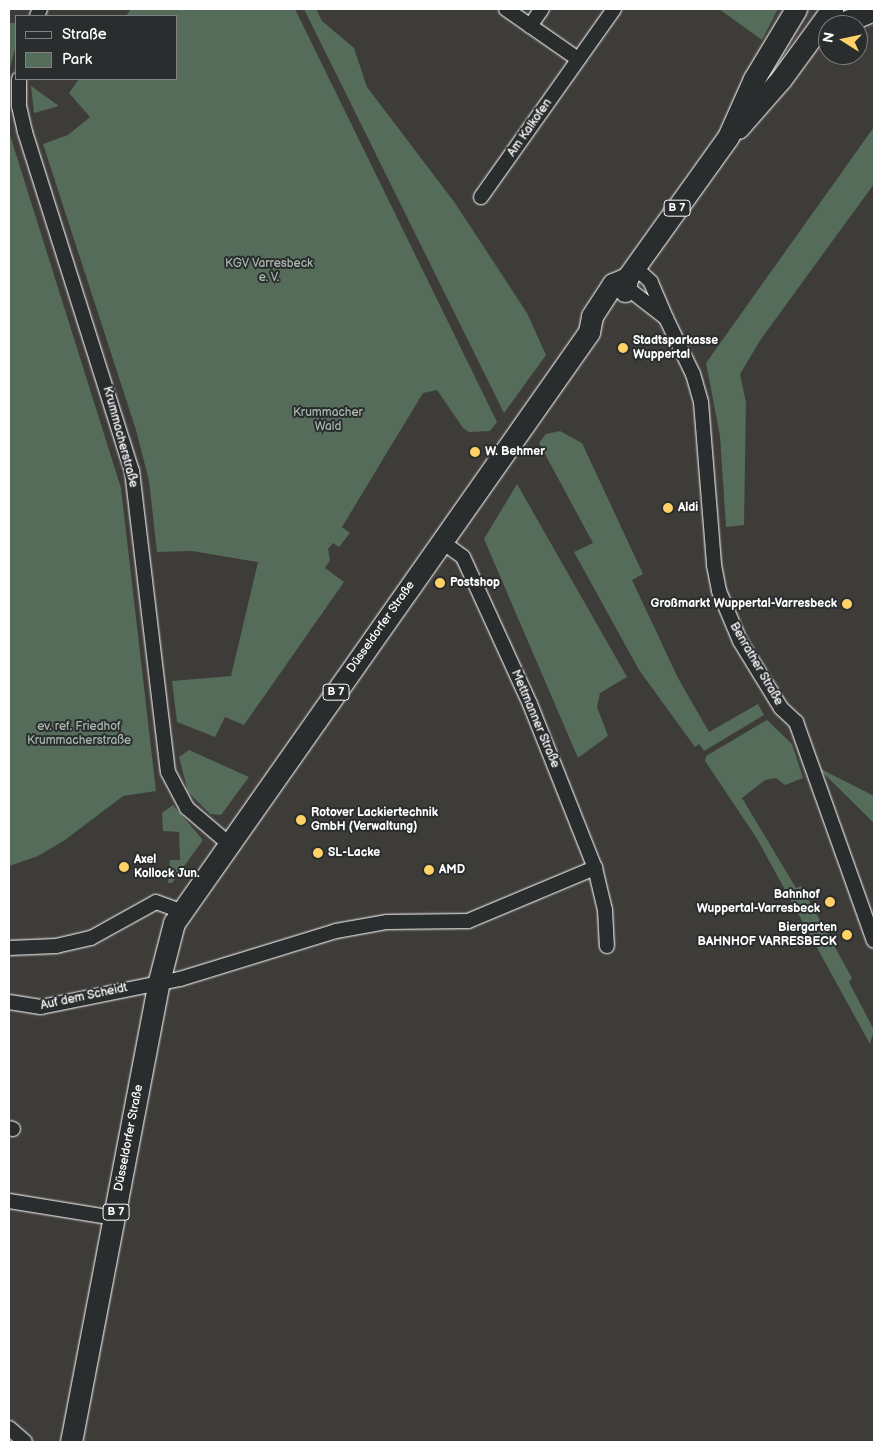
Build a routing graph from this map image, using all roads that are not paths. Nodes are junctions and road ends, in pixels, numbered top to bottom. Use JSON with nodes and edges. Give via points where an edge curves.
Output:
{"nodes":[{"id":1,"x":506,"y":9,"type":"edge"},
{"id":2,"x":542,"y":9,"type":"edge"},
{"id":3,"x":614,"y":9,"type":"edge"},
{"id":4,"x":796,"y":9,"type":"edge"},
{"id":5,"x":874,"y":10,"type":"edge"},
{"id":6,"x":862,"y":15,"type":"edge"},
{"id":7,"x":530,"y":26,"type":"junction"},
{"id":8,"x":818,"y":37,"type":"edge"},
{"id":9,"x":578,"y":59,"type":"junction"},
{"id":10,"x":19,"y":80,"type":"edge"},
{"id":11,"x":728,"y":137,"type":"junction"},
{"id":12,"x":481,"y":197,"type":"dead end"},
{"id":13,"x":629,"y":277,"type":"junction"},
{"id":14,"x":666,"y":318,"type":"junction"},
{"id":15,"x":441,"y":541,"type":"junction"},
{"id":16,"x":228,"y":842,"type":"junction"},
{"id":17,"x":595,"y":868,"type":"junction"},
{"id":18,"x":181,"y":911,"type":"junction"},
{"id":19,"x":874,"y":941,"type":"edge"},
{"id":20,"x":607,"y":946,"type":"dead end"},
{"id":21,"x":9,"y":948,"type":"edge"},
{"id":22,"x":159,"y":981,"type":"junction"},
{"id":23,"x":9,"y":1002,"type":"edge"},
{"id":24,"x":9,"y":1201,"type":"edge"},
{"id":25,"x":114,"y":1218,"type":"junction"},
{"id":26,"x":9,"y":1428,"type":"edge"},
{"id":27,"x":25,"y":1442,"type":"edge"},
{"id":28,"x":71,"y":1442,"type":"edge"}],
"edges":[{"from":1,"to":7,"type":"street"},
{"from":2,"to":7,"type":"street"},
{"from":3,"to":9,"type":"street","name":"Am Kalkofen"},
{"from":4,"to":11,"type":"main road","name":"Düsseldorfer Straße","number":"B 7","via":[[754,79]]},
{"from":5,"to":6,"type":"main road"},
{"from":7,"to":9,"type":"street"},
{"from":8,"to":11,"type":"main road","name":"Düsseldorfer Straße","number":"B 7"},
{"from":9,"to":12,"type":"street","name":"Am Kalkofen"},
{"from":10,"to":16,"type":"street","name":"Krummacherstraße","via":[[24,132],[132,471],[168,772],[187,808]]},
{"from":11,"to":13,"type":"main road","name":"Düsseldorfer Straße","number":"B 7"},
{"from":13,"to":14,"type":"street","name":"Benrather Straße"},
{"from":13,"to":14,"type":"street","name":"Benrather Straße","via":[[651,282]]},
{"from":13,"to":15,"type":"main road","name":"Düsseldorfer Straße","number":"B 7","via":[[614,284],[592,316],[589,332]]},
{"from":14,"to":19,"type":"street","name":"Benrather Straße","via":[[693,374],[701,402],[714,565],[719,591],[740,641],[782,708],[796,722]]},
{"from":15,"to":16,"type":"main road","name":"Düsseldorfer Straße","number":"B 7"},
{"from":15,"to":17,"type":"street","name":"Mettmanner Straße","via":[[464,556],[530,704]]},
{"from":16,"to":18,"type":"main road","name":"Düsseldorfer Straße","number":"B 7"},
{"from":17,"to":20,"type":"street","name":"Mettmanner Straße","via":[[605,910]]},
{"from":17,"to":22,"type":"street","via":[[468,921],[387,922],[336,931],[180,979]]},
{"from":18,"to":21,"type":"street","via":[[156,902],[90,938],[56,946]]},
{"from":18,"to":22,"type":"main road","name":"Düsseldorfer Straße","number":"B 7","via":[[166,946]]},
{"from":22,"to":23,"type":"street","name":"Auf dem Scheidt","via":[[40,1008]]},
{"from":22,"to":25,"type":"main road","name":"Düsseldorfer Straße","number":"B 7"},
{"from":24,"to":25,"type":"street"},
{"from":25,"to":28,"type":"main road","name":"Düsseldorfer Straße","number":"B 7"},
{"from":26,"to":27,"type":"street"}]}
